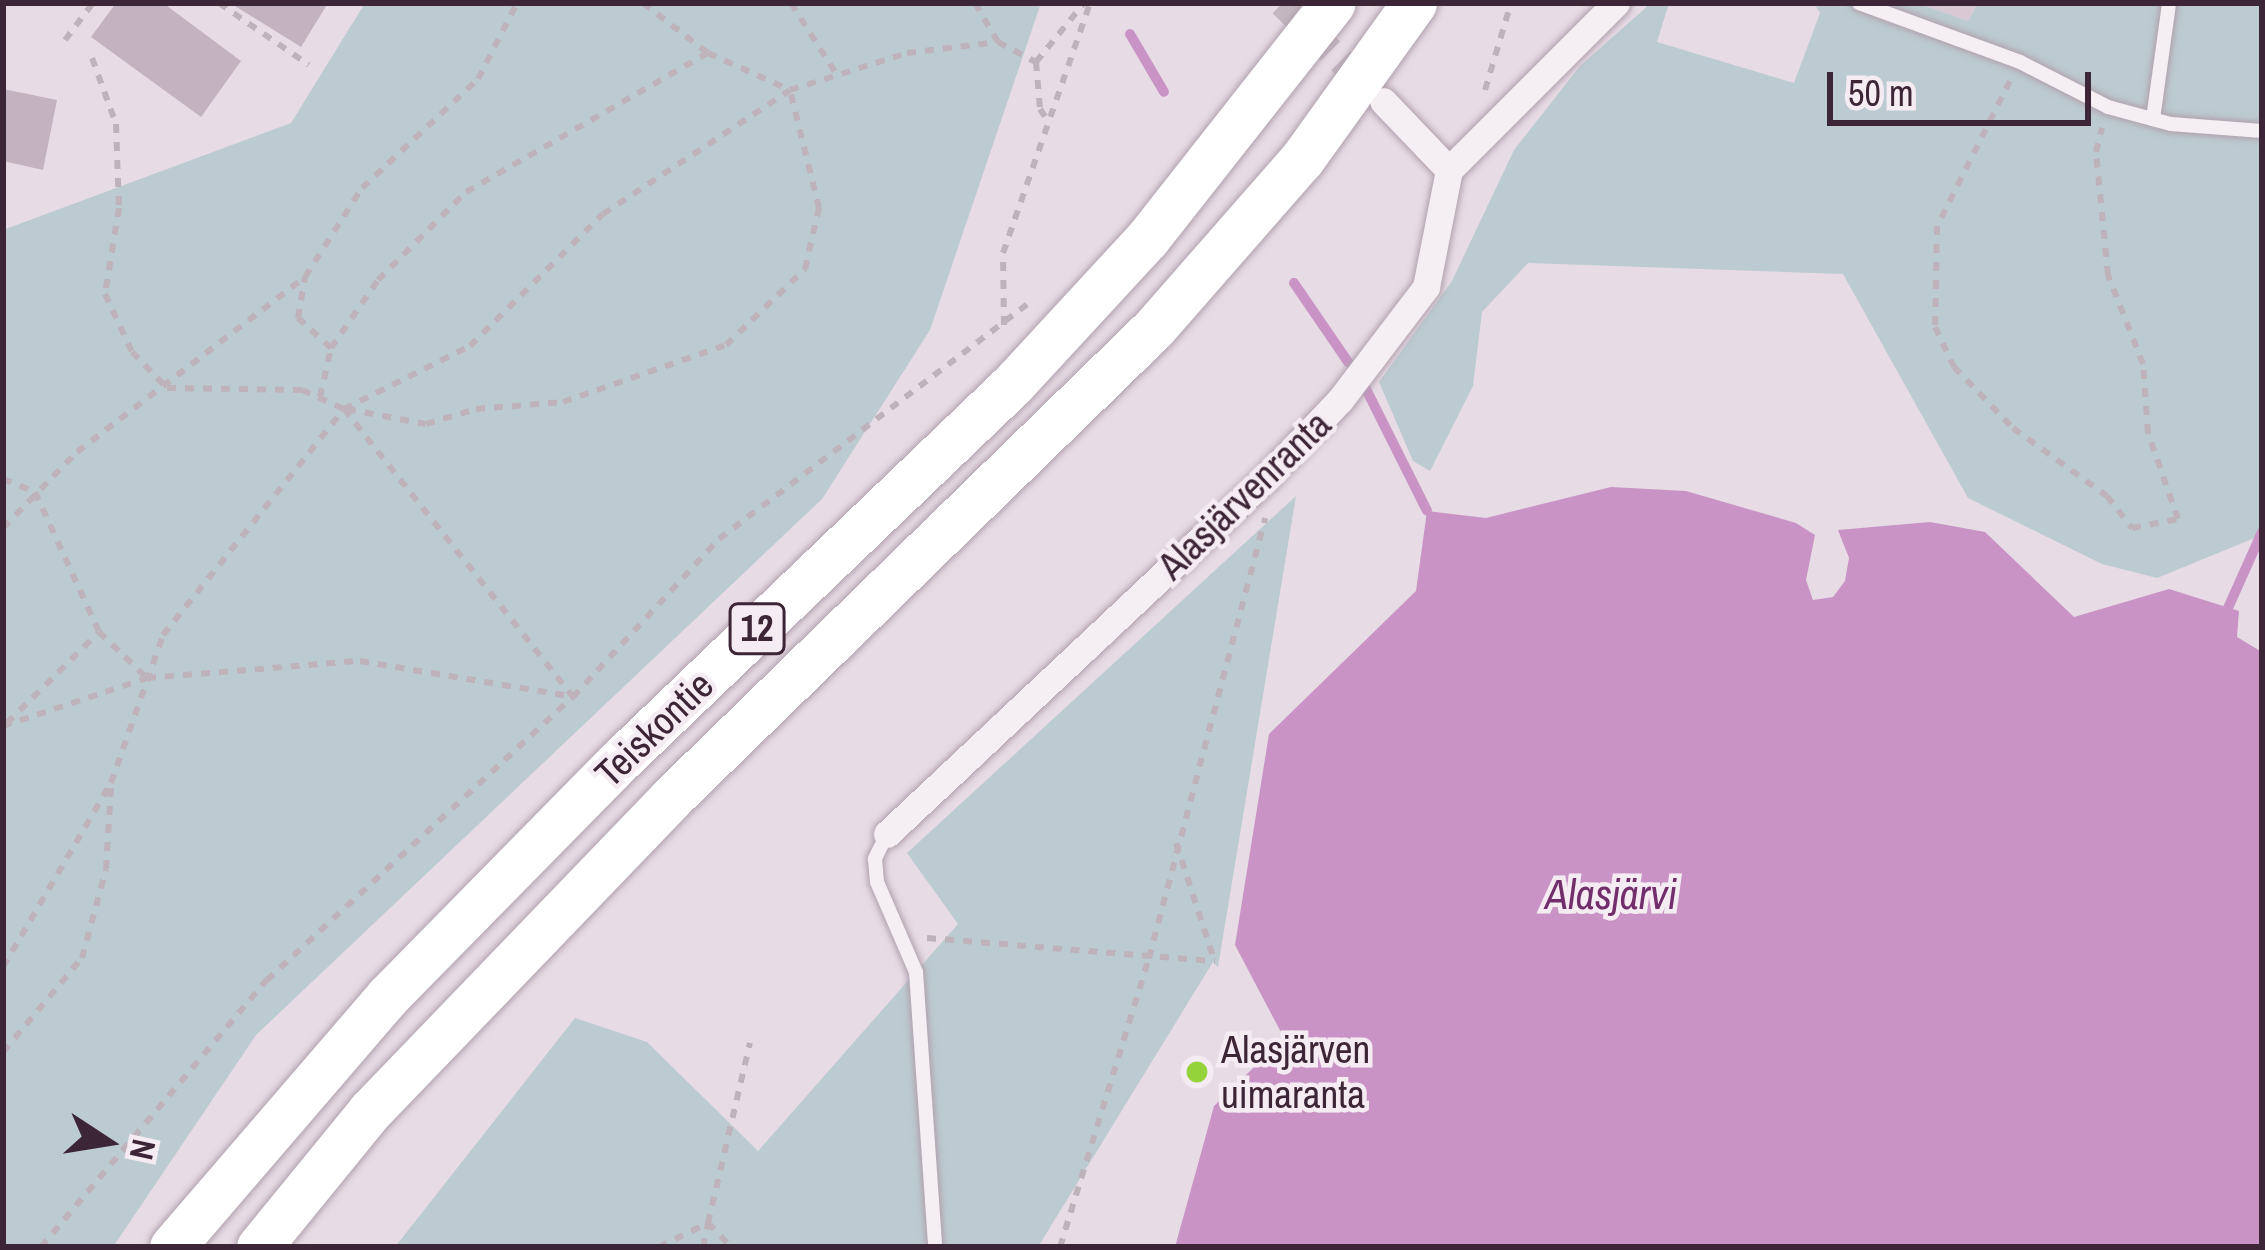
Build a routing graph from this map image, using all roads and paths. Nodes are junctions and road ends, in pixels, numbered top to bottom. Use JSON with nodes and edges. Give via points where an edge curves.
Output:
{"nodes":[{"id":1,"x":93,"y":3,"type":"edge"},
{"id":2,"x":219,"y":3,"type":"edge"},
{"id":3,"x":517,"y":3,"type":"edge"},
{"id":4,"x":643,"y":3,"type":"edge"},
{"id":5,"x":791,"y":3,"type":"edge"},
{"id":6,"x":975,"y":3,"type":"edge"},
{"id":7,"x":1087,"y":3,"type":"edge"},
{"id":8,"x":1333,"y":3,"type":"edge"},
{"id":9,"x":1414,"y":3,"type":"edge"},
{"id":10,"x":1616,"y":3,"type":"edge"},
{"id":11,"x":1859,"y":3,"type":"edge"},
{"id":12,"x":2169,"y":3,"type":"edge"},
{"id":13,"x":65,"y":40,"type":"dead end"},
{"id":14,"x":998,"y":42,"type":"junction"},
{"id":15,"x":708,"y":52,"type":"junction"},
{"id":16,"x":92,"y":58,"type":"dead end"},
{"id":17,"x":1036,"y":62,"type":"junction"},
{"id":18,"x":2020,"y":62,"type":"junction"},
{"id":19,"x":309,"y":65,"type":"dead end"},
{"id":20,"x":837,"y":75,"type":"junction"},
{"id":21,"x":790,"y":90,"type":"junction"},
{"id":22,"x":1383,"y":101,"type":"tunnel mouth"},
{"id":23,"x":2108,"y":107,"type":"junction"},
{"id":24,"x":2152,"y":119,"type":"junction"},
{"id":25,"x":1050,"y":124,"type":"junction"},
{"id":26,"x":2262,"y":131,"type":"edge"},
{"id":27,"x":1449,"y":170,"type":"junction"},
{"id":28,"x":305,"y":278,"type":"junction"},
{"id":29,"x":331,"y":349,"type":"junction"},
{"id":30,"x":167,"y":388,"type":"junction"},
{"id":31,"x":320,"y":397,"type":"junction"},
{"id":32,"x":344,"y":409,"type":"junction"},
{"id":33,"x":3,"y":479,"type":"edge"},
{"id":34,"x":1264,"y":480,"type":"junction"},
{"id":35,"x":35,"y":492,"type":"junction"},
{"id":36,"x":3,"y":528,"type":"edge"},
{"id":37,"x":99,"y":632,"type":"junction"},
{"id":38,"x":147,"y":678,"type":"junction"},
{"id":39,"x":572,"y":697,"type":"junction"},
{"id":40,"x":4,"y":726,"type":"edge"},
{"id":41,"x":111,"y":783,"type":"junction"},
{"id":42,"x":887,"y":834,"type":"joint"},
{"id":43,"x":1175,"y":840,"type":"junction"},
{"id":44,"x":950,"y":934,"type":"dead end"},
{"id":45,"x":1149,"y":958,"type":"junction"},
{"id":46,"x":3,"y":967,"type":"edge"},
{"id":47,"x":750,"y":1042,"type":"dead end"},
{"id":48,"x":3,"y":1052,"type":"edge"},
{"id":49,"x":708,"y":1222,"type":"junction"},
{"id":50,"x":41,"y":1247,"type":"edge"},
{"id":51,"x":172,"y":1247,"type":"edge"},
{"id":52,"x":259,"y":1247,"type":"edge"},
{"id":53,"x":658,"y":1247,"type":"edge"},
{"id":54,"x":703,"y":1247,"type":"edge"},
{"id":55,"x":731,"y":1247,"type":"edge"},
{"id":56,"x":935,"y":1247,"type":"edge"},
{"id":57,"x":1060,"y":1247,"type":"edge"}],
"edges":[{"from":1,"to":13,"type":"path"},
{"from":2,"to":19,"type":"path"},
{"from":3,"to":28,"type":"path","via":[[478,79],[362,188]]},
{"from":4,"to":15,"type":"path"},
{"from":5,"to":20,"type":"path"},
{"from":6,"to":14,"type":"path"},
{"from":7,"to":17,"type":"path"},
{"from":7,"to":25,"type":"path"},
{"from":8,"to":51,"type":"highway","name":"Teiskontie","number":"12","via":[[1148,239],[1028,368],[388,996]]},
{"from":9,"to":52,"type":"highway","name":"Teiskontie","number":"12","via":[[1302,159],[1154,328],[671,798],[370,1111]]},
{"from":10,"to":27,"type":"street"},
{"from":11,"to":18,"type":"lane"},
{"from":12,"to":24,"type":"lane"},
{"from":14,"to":17,"type":"path"},
{"from":14,"to":20,"type":"path","via":[[907,52]]},
{"from":15,"to":21,"type":"path"},
{"from":15,"to":29,"type":"path","via":[[466,192],[378,280]]},
{"from":16,"to":30,"type":"path","via":[[116,124],[119,208],[105,294],[132,352]]},
{"from":17,"to":25,"type":"path","via":[[1040,109]]},
{"from":18,"to":23,"type":"lane"},
{"from":18,"to":23,"type":"path","via":[[1937,226],[1935,327],[1954,367],[1998,413],[2107,496],[2132,528],[2178,519],[2148,433],[2143,364],[2108,275],[2096,152]]},
{"from":20,"to":21,"type":"path"},
{"from":21,"to":32,"type":"path","via":[[603,214],[470,346]]},
{"from":21,"to":32,"type":"path","via":[[819,208],[805,269],[726,345],[563,403],[476,409],[426,424]]},
{"from":22,"to":27,"type":"street"},
{"from":23,"to":24,"type":"lane"},
{"from":24,"to":26,"type":"lane"},
{"from":25,"to":39,"type":"path","via":[[1003,253],[1004,325],[719,539]]},
{"from":27,"to":34,"type":"street","name":"Alasjärvenranta","via":[[1426,287],[1340,400]]},
{"from":28,"to":29,"type":"path","via":[[298,317]]},
{"from":28,"to":30,"type":"path"},
{"from":29,"to":31,"type":"path"},
{"from":30,"to":31,"type":"path","via":[[230,385]]},
{"from":30,"to":35,"type":"path"},
{"from":31,"to":32,"type":"path"},
{"from":32,"to":38,"type":"path","via":[[208,571],[163,635]]},
{"from":32,"to":39,"type":"path"},
{"from":33,"to":35,"type":"path"},
{"from":34,"to":42,"type":"street","name":"Alasjärvenranta"},
{"from":34,"to":43,"type":"path","via":[[1266,538]]},
{"from":35,"to":36,"type":"path"},
{"from":35,"to":37,"type":"path"},
{"from":37,"to":38,"type":"path"},
{"from":37,"to":40,"type":"path"},
{"from":38,"to":39,"type":"path","via":[[360,661]]},
{"from":38,"to":40,"type":"path"},
{"from":38,"to":41,"type":"path"},
{"from":39,"to":50,"type":"path","via":[[267,980]]},
{"from":41,"to":46,"type":"path"},
{"from":41,"to":48,"type":"path","via":[[106,868],[82,958]]},
{"from":42,"to":56,"type":"lane","via":[[875,860],[877,882],[916,972]]},
{"from":43,"to":45,"type":"path"},
{"from":43,"to":45,"type":"path","via":[[1216,963]]},
{"from":44,"to":45,"type":"path","via":[[991,946]]},
{"from":45,"to":57,"type":"path"},
{"from":47,"to":49,"type":"path"},
{"from":49,"to":53,"type":"path"},
{"from":49,"to":54,"type":"path"},
{"from":49,"to":55,"type":"path"}]}
